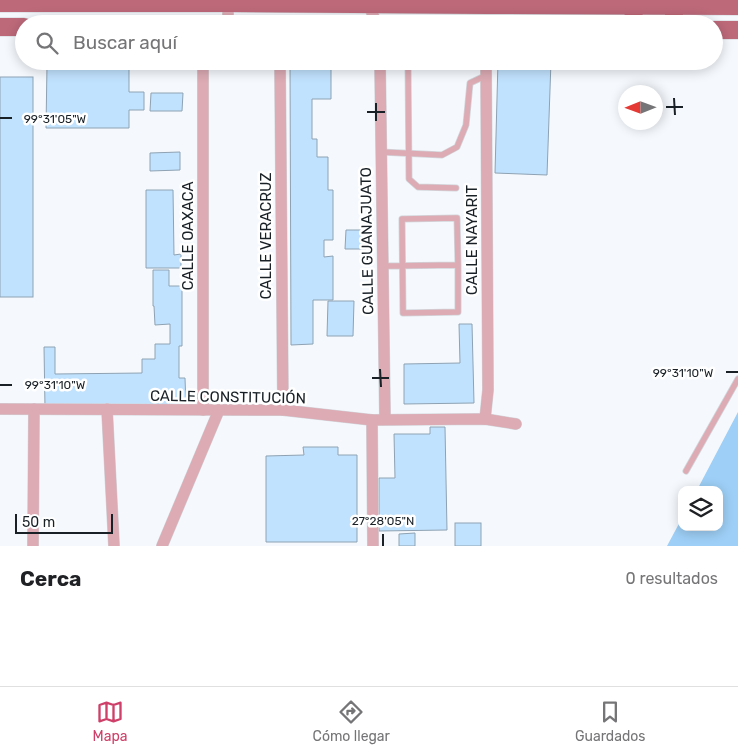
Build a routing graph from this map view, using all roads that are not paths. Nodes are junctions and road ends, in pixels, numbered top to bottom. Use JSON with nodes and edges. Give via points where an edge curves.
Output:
{"nodes":[{"id":1,"x":228,"y":1,"type":"edge"},
{"id":2,"x":114,"y":2,"type":"edge"},
{"id":3,"x":366,"y":2,"type":"edge"},
{"id":4,"x":0,"y":3,"type":"edge"},
{"id":5,"x":487,"y":3,"type":"edge"},
{"id":6,"x":633,"y":3,"type":"edge"},
{"id":7,"x":674,"y":3,"type":"edge"},
{"id":8,"x":738,"y":6,"type":"edge"},
{"id":9,"x":228,"y":15,"type":"edge"},
{"id":10,"x":372,"y":15,"type":"edge"},
{"id":11,"x":0,"y":27,"type":"edge"},
{"id":12,"x":15,"y":27,"type":"edge"},
{"id":13,"x":723,"y":30,"type":"edge"},
{"id":14,"x":738,"y":30,"type":"edge"},
{"id":15,"x":203,"y":70,"type":"edge"},
{"id":16,"x":280,"y":70,"type":"edge"},
{"id":17,"x":380,"y":70,"type":"edge"},
{"id":18,"x":408,"y":70,"type":"edge"},
{"id":19,"x":487,"y":70,"type":"edge"},
{"id":20,"x":487,"y":75,"type":"junction"},
{"id":21,"x":381,"y":152,"type":"junction"},
{"id":22,"x":408,"y":153,"type":"junction"},
{"id":23,"x":456,"y":188,"type":"dead end"},
{"id":24,"x":458,"y":265,"type":"junction"},
{"id":25,"x":382,"y":266,"type":"junction"},
{"id":26,"x":402,"y":266,"type":"junction"},
{"id":27,"x":738,"y":379,"type":"edge"},
{"id":28,"x":0,"y":409,"type":"edge"},
{"id":29,"x":34,"y":409,"type":"junction"},
{"id":30,"x":108,"y":409,"type":"junction"},
{"id":31,"x":203,"y":410,"type":"junction"},
{"id":32,"x":219,"y":410,"type":"junction"},
{"id":33,"x":282,"y":410,"type":"junction"},
{"id":34,"x":485,"y":419,"type":"junction"},
{"id":35,"x":372,"y":420,"type":"junction"},
{"id":36,"x":385,"y":420,"type":"junction"},
{"id":37,"x":516,"y":424,"type":"dead end"},
{"id":38,"x":686,"y":471,"type":"dead end"},
{"id":39,"x":32,"y":546,"type":"edge"},
{"id":40,"x":114,"y":546,"type":"edge"},
{"id":41,"x":162,"y":546,"type":"edge"},
{"id":42,"x":373,"y":546,"type":"edge"}],
"edges":[{"from":1,"to":2,"type":"main road"},
{"from":1,"to":3,"type":"main road"},
{"from":1,"to":9,"type":"street"},
{"from":2,"to":4,"type":"main road"},
{"from":3,"to":5,"type":"main road"},
{"from":3,"to":10,"type":"street"},
{"from":5,"to":6,"type":"main road"},
{"from":6,"to":7,"type":"main road"},
{"from":7,"to":8,"type":"main road"},
{"from":11,"to":12,"type":"main road"},
{"from":13,"to":14,"type":"main road"},
{"from":15,"to":31,"type":"street","name":"CALLE OAXACA"},
{"from":16,"to":33,"type":"street","name":"CALLE VERACRUZ"},
{"from":17,"to":21,"type":"street","name":"CALLE GUANAJUATO"},
{"from":18,"to":22,"type":"lane"},
{"from":19,"to":20,"type":"street","name":"CALLE NAYARIT"},
{"from":20,"to":22,"type":"lane","via":[[470,82],[466,125],[457,147],[442,155]]},
{"from":20,"to":34,"type":"street","name":"CALLE NAYARIT","via":[[488,390]]},
{"from":21,"to":22,"type":"lane"},
{"from":21,"to":25,"type":"street","name":"CALLE GUANAJUATO"},
{"from":22,"to":23,"type":"lane","via":[[409,178],[418,187]]},
{"from":24,"to":26,"type":"lane"},
{"from":24,"to":26,"type":"lane","via":[[458,312],[403,313]]},
{"from":24,"to":26,"type":"lane","via":[[457,218],[402,219]]},
{"from":25,"to":26,"type":"lane"},
{"from":25,"to":36,"type":"street","name":"CALLE GUANAJUATO"},
{"from":27,"to":38,"type":"lane"},
{"from":28,"to":29,"type":"street","name":"CALLE CONSTITUCIÓN"},
{"from":29,"to":30,"type":"street","name":"CALLE CONSTITUCIÓN"},
{"from":29,"to":39,"type":"street"},
{"from":30,"to":31,"type":"street","name":"CALLE CONSTITUCIÓN"},
{"from":30,"to":40,"type":"street"},
{"from":31,"to":32,"type":"street","name":"CALLE CONSTITUCIÓN"},
{"from":32,"to":33,"type":"street","name":"CALLE CONSTITUCIÓN"},
{"from":32,"to":41,"type":"street"},
{"from":33,"to":35,"type":"street","name":"CALLE CONSTITUCIÓN"},
{"from":34,"to":36,"type":"street","name":"CALLE CONSTITUCIÓN"},
{"from":34,"to":37,"type":"street","name":"CALLE CONSTITUCIÓN"},
{"from":35,"to":36,"type":"street","name":"CALLE CONSTITUCIÓN"},
{"from":35,"to":42,"type":"street"}]}
